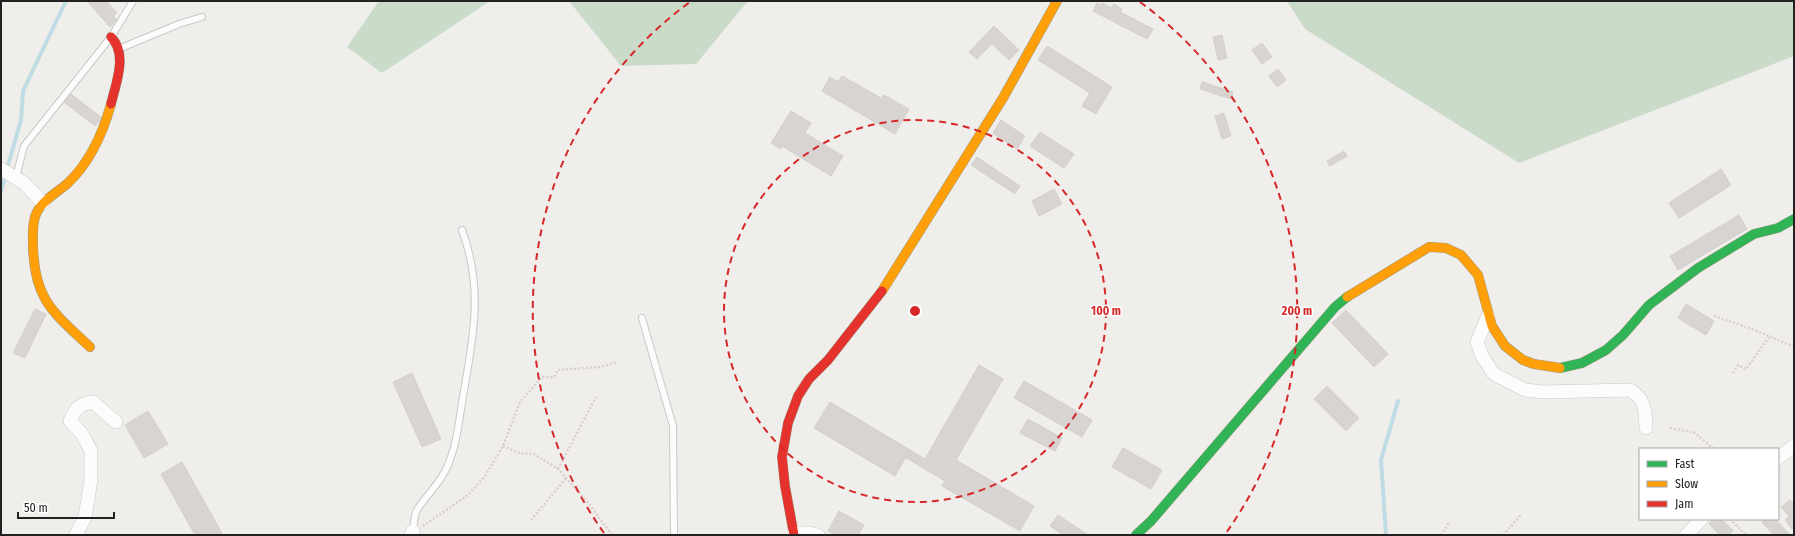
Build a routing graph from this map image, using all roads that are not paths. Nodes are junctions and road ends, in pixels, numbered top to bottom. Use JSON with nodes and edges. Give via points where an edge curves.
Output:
{"nodes":[{"id":1,"x":132,"y":1,"type":"edge"},
{"id":2,"x":1057,"y":1,"type":"edge"},
{"id":3,"x":202,"y":17,"type":"dead end"},
{"id":4,"x":111,"y":37,"type":"junction"},
{"id":5,"x":120,"y":48,"type":"junction"},
{"id":6,"x":1,"y":169,"type":"edge"},
{"id":7,"x":16,"y":177,"type":"junction"},
{"id":8,"x":43,"y":203,"type":"junction"},
{"id":9,"x":1794,"y":219,"type":"edge"},
{"id":10,"x":462,"y":230,"type":"dead end"},
{"id":11,"x":1488,"y":316,"type":"junction"},
{"id":12,"x":642,"y":318,"type":"dead end"},
{"id":13,"x":90,"y":347,"type":"dead end"},
{"id":14,"x":116,"y":422,"type":"dead end"},
{"id":15,"x":1646,"y":428,"type":"dead end"},
{"id":16,"x":1794,"y":446,"type":"edge"},
{"id":17,"x":1779,"y":457,"type":"edge"},
{"id":18,"x":1701,"y":520,"type":"edge"},
{"id":19,"x":412,"y":533,"type":"edge"},
{"id":20,"x":794,"y":534,"type":"edge"},
{"id":21,"x":76,"y":535,"type":"edge"},
{"id":22,"x":674,"y":535,"type":"edge"},
{"id":23,"x":818,"y":535,"type":"edge"},
{"id":24,"x":1136,"y":535,"type":"edge"},
{"id":25,"x":1686,"y":535,"type":"edge"}],
"edges":[{"from":1,"to":4,"type":"lane"},
{"from":2,"to":20,"type":"street","via":[[1003,98],[880,294],[828,360],[809,379],[798,396],[788,423],[782,457],[784,486]]},
{"from":3,"to":5,"type":"lane"},
{"from":4,"to":5,"type":"street"},
{"from":4,"to":7,"type":"lane","via":[[24,146]]},
{"from":5,"to":8,"type":"street","via":[[114,94],[99,141],[76,174]]},
{"from":6,"to":7,"type":"street"},
{"from":7,"to":8,"type":"street"},
{"from":8,"to":13,"type":"street","via":[[34,219],[32,230],[35,277],[48,306]]},
{"from":9,"to":11,"type":"street","via":[[1778,228],[1757,232],[1692,272],[1650,305],[1612,346],[1593,358],[1570,367],[1547,368],[1523,361],[1499,338]]},
{"from":10,"to":19,"type":"lane","via":[[470,252],[474,278],[476,303],[472,344],[453,455],[444,475],[417,510]]},
{"from":11,"to":15,"type":"street","via":[[1477,342],[1482,356],[1494,374],[1525,390],[1630,390],[1639,395],[1645,408]]},
{"from":11,"to":24,"type":"street","via":[[1478,274],[1457,252],[1440,245],[1429,247],[1400,263],[1335,307],[1151,521]]},
{"from":12,"to":22,"type":"lane","via":[[673,426]]},
{"from":14,"to":21,"type":"street","via":[[93,402],[82,404],[74,410],[70,421],[82,434],[91,451],[91,480],[85,517]]},
{"from":16,"to":17,"type":"street"},
{"from":18,"to":25,"type":"street"},
{"from":20,"to":23,"type":"street"}]}
